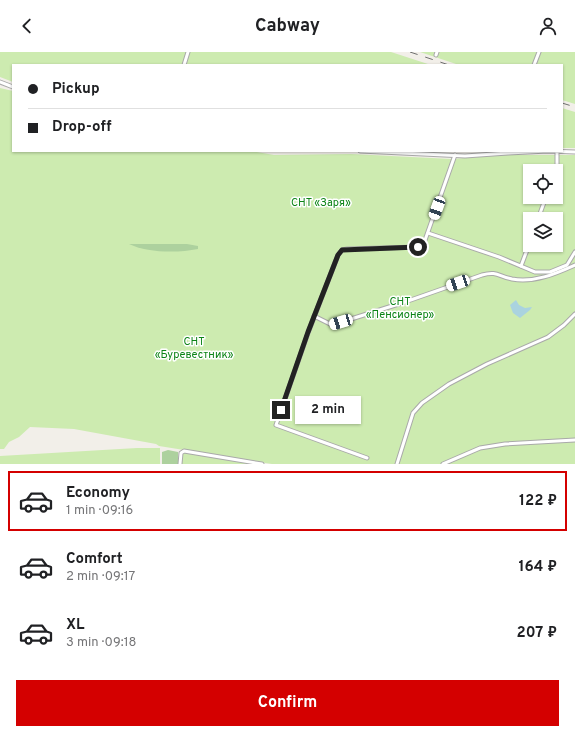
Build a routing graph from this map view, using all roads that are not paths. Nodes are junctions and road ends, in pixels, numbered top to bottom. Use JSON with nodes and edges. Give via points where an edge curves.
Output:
{"nodes":[{"id":1,"x":188,"y":52,"type":"edge"},
{"id":2,"x":539,"y":52,"type":"edge"},
{"id":3,"x":184,"y":64,"type":"edge"},
{"id":4,"x":534,"y":64,"type":"edge"},
{"id":5,"x":0,"y":82,"type":"edge"},
{"id":6,"x":12,"y":87,"type":"edge"},
{"id":7,"x":404,"y":152,"type":"edge"},
{"id":8,"x":557,"y":152,"type":"edge"},
{"id":9,"x":575,"y":152,"type":"edge"},
{"id":10,"x":448,"y":153,"type":"edge"},
{"id":11,"x":455,"y":155,"type":"junction"},
{"id":12,"x":557,"y":164,"type":"edge"},
{"id":13,"x":428,"y":233,"type":"junction"},
{"id":14,"x":526,"y":252,"type":"edge"},
{"id":15,"x":575,"y":252,"type":"edge"},
{"id":16,"x":575,"y":265,"type":"edge"},
{"id":17,"x":521,"y":266,"type":"junction"},
{"id":18,"x":575,"y":314,"type":"edge"},
{"id":19,"x":314,"y":316,"type":"junction"},
{"id":20,"x":575,"y":440,"type":"edge"},
{"id":21,"x":367,"y":458,"type":"dead end"},
{"id":22,"x":180,"y":464,"type":"edge"},
{"id":23,"x":262,"y":464,"type":"edge"},
{"id":24,"x":397,"y":464,"type":"edge"},
{"id":25,"x":443,"y":464,"type":"edge"}],
"edges":[{"from":1,"to":3,"type":"street"},
{"from":2,"to":4,"type":"street"},
{"from":5,"to":6,"type":"street"},
{"from":7,"to":10,"type":"street"},
{"from":8,"to":9,"type":"street"},
{"from":8,"to":11,"type":"street"},
{"from":8,"to":12,"type":"street"},
{"from":10,"to":11,"type":"street"},
{"from":11,"to":13,"type":"street"},
{"from":13,"to":17,"type":"street"},
{"from":13,"to":19,"type":"street","via":[[424,243],[418,247],[342,250]]},
{"from":14,"to":17,"type":"street"},
{"from":15,"to":17,"type":"street","via":[[567,265],[550,272],[535,272]]},
{"from":16,"to":19,"type":"street","via":[[538,278],[512,279],[492,272],[332,325]]},
{"from":18,"to":24,"type":"street","via":[[548,337],[487,364],[422,403],[413,413]]},
{"from":19,"to":21,"type":"street","via":[[276,425]]},
{"from":20,"to":25,"type":"street","via":[[480,448]]},
{"from":22,"to":23,"type":"street","via":[[181,453],[184,451]]}]}
